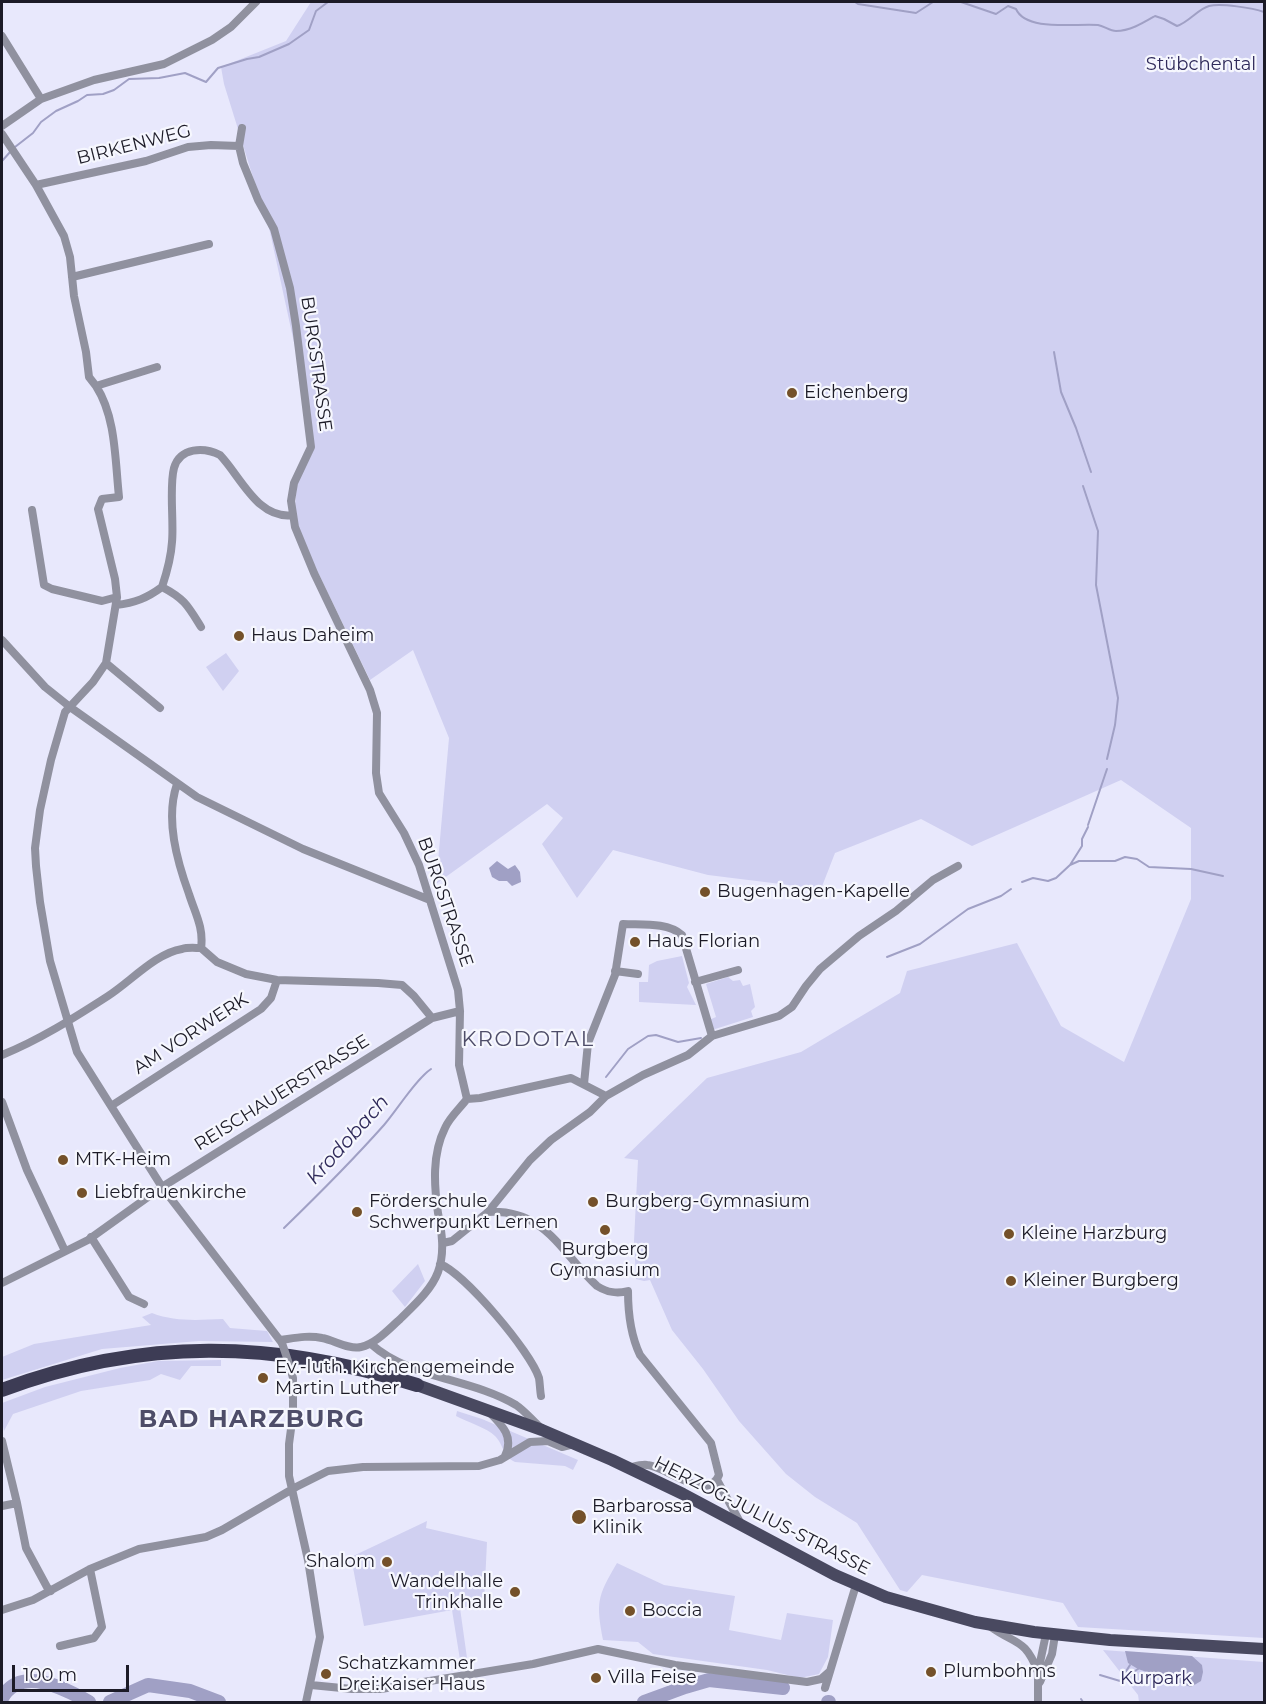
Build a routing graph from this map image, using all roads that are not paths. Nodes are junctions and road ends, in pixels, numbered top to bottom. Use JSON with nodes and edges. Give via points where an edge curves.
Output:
{"nodes":[{"id":1,"x":256,"y":2,"type":"edge"},
{"id":2,"x":2,"y":36,"type":"edge"},
{"id":3,"x":41,"y":99,"type":"junction"},
{"id":4,"x":2,"y":126,"type":"edge"},
{"id":5,"x":242,"y":128,"type":"dead end"},
{"id":6,"x":2,"y":134,"type":"edge"},
{"id":7,"x":239,"y":146,"type":"junction"},
{"id":8,"x":36,"y":185,"type":"junction"},
{"id":9,"x":209,"y":244,"type":"dead end"},
{"id":10,"x":72,"y":277,"type":"junction"},
{"id":11,"x":157,"y":367,"type":"dead end"},
{"id":12,"x":96,"y":386,"type":"junction"},
{"id":13,"x":32,"y":510,"type":"dead end"},
{"id":14,"x":293,"y":515,"type":"junction"},
{"id":15,"x":162,"y":587,"type":"junction"},
{"id":16,"x":117,"y":601,"type":"junction"},
{"id":17,"x":201,"y":627,"type":"dead end"},
{"id":18,"x":2,"y":640,"type":"edge"},
{"id":19,"x":106,"y":663,"type":"junction"},
{"id":20,"x":70,"y":707,"type":"junction"},
{"id":21,"x":160,"y":708,"type":"dead end"},
{"id":22,"x":177,"y":784,"type":"junction"},
{"id":23,"x":958,"y":866,"type":"dead end"},
{"id":24,"x":430,"y":900,"type":"junction"},
{"id":25,"x":201,"y":948,"type":"junction"},
{"id":26,"x":738,"y":970,"type":"dead end"},
{"id":27,"x":615,"y":971,"type":"junction"},
{"id":28,"x":638,"y":974,"type":"dead end"},
{"id":29,"x":277,"y":980,"type":"junction"},
{"id":30,"x":695,"y":982,"type":"junction"},
{"id":31,"x":460,"y":1011,"type":"junction"},
{"id":32,"x":432,"y":1018,"type":"junction"},
{"id":33,"x":67,"y":1022,"type":"junction"},
{"id":34,"x":712,"y":1036,"type":"junction"},
{"id":35,"x":2,"y":1055,"type":"edge"},
{"id":36,"x":584,"y":1084,"type":"junction"},
{"id":37,"x":606,"y":1096,"type":"junction"},
{"id":38,"x":467,"y":1099,"type":"junction"},
{"id":39,"x":2,"y":1102,"type":"edge"},
{"id":40,"x":111,"y":1106,"type":"junction"},
{"id":41,"x":162,"y":1187,"type":"junction"},
{"id":42,"x":488,"y":1212,"type":"junction"},
{"id":43,"x":91,"y":1237,"type":"junction"},
{"id":44,"x":442,"y":1243,"type":"junction"},
{"id":45,"x":65,"y":1251,"type":"junction"},
{"id":46,"x":440,"y":1264,"type":"junction"},
{"id":47,"x":2,"y":1283,"type":"edge"},
{"id":48,"x":144,"y":1304,"type":"dead end"},
{"id":49,"x":282,"y":1341,"type":"junction"},
{"id":50,"x":371,"y":1344,"type":"junction"},
{"id":51,"x":417,"y":1385,"type":"joint"},
{"id":52,"x":2,"y":1390,"type":"edge"},
{"id":53,"x":541,"y":1396,"type":"dead end"},
{"id":54,"x":488,"y":1411,"type":"junction"},
{"id":55,"x":543,"y":1430,"type":"junction"},
{"id":56,"x":2,"y":1441,"type":"edge"},
{"id":57,"x":574,"y":1444,"type":"junction"},
{"id":58,"x":505,"y":1456,"type":"junction"},
{"id":59,"x":627,"y":1468,"type":"junction"},
{"id":60,"x":718,"y":1477,"type":"junction"},
{"id":61,"x":291,"y":1490,"type":"junction"},
{"id":62,"x":17,"y":1503,"type":"junction"},
{"id":63,"x":2,"y":1506,"type":"edge"},
{"id":64,"x":742,"y":1526,"type":"junction"},
{"id":65,"x":90,"y":1569,"type":"junction"},
{"id":66,"x":856,"y":1585,"type":"junction"},
{"id":67,"x":51,"y":1590,"type":"junction"},
{"id":68,"x":2,"y":1610,"type":"edge"},
{"id":69,"x":988,"y":1624,"type":"junction"},
{"id":70,"x":1050,"y":1634,"type":"junction"},
{"id":71,"x":60,"y":1646,"type":"dead end"},
{"id":72,"x":1264,"y":1649,"type":"edge"},
{"id":73,"x":829,"y":1672,"type":"junction"},
{"id":74,"x":1038,"y":1672,"type":"junction"},
{"id":75,"x":311,"y":1685,"type":"junction"},
{"id":76,"x":825,"y":1688,"type":"dead end"},
{"id":77,"x":1037,"y":1698,"type":"edge"},
{"id":78,"x":306,"y":1702,"type":"edge"}],
"edges":[{"from":1,"to":3,"type":"street","via":[[212,40],[164,64],[94,80]]},
{"from":2,"to":3,"type":"street"},
{"from":3,"to":4,"type":"street"},
{"from":5,"to":7,"type":"street","name":"BURGSTRASSE"},
{"from":6,"to":8,"type":"street"},
{"from":7,"to":8,"type":"street","name":"BIRKENWEG","via":[[188,147],[146,161]]},
{"from":7,"to":14,"type":"street","name":"BURGSTRASSE","via":[[254,191],[274,229],[296,326],[311,447],[294,483]]},
{"from":8,"to":10,"type":"street","via":[[64,236]]},
{"from":9,"to":10,"type":"street"},
{"from":10,"to":12,"type":"street","via":[[89,377]]},
{"from":11,"to":12,"type":"street"},
{"from":12,"to":16,"type":"street","via":[[105,400],[111,427],[118,497],[102,499],[98,509]]},
{"from":13,"to":16,"type":"street","via":[[44,585],[102,601]]},
{"from":14,"to":15,"type":"street","via":[[277,515],[263,508],[220,455],[202,449],[185,454],[174,468],[171,556]]},
{"from":14,"to":24,"type":"street","name":"BURGSTRASSE","via":[[314,573],[370,690],[377,713],[379,793],[409,844]]},
{"from":15,"to":16,"type":"street","via":[[134,603]]},
{"from":15,"to":17,"type":"street","via":[[180,596]]},
{"from":16,"to":19,"type":"street"},
{"from":18,"to":20,"type":"street","via":[[45,687]]},
{"from":19,"to":20,"type":"street"},
{"from":19,"to":21,"type":"street"},
{"from":20,"to":22,"type":"street"},
{"from":20,"to":33,"type":"street","via":[[65,712],[51,760],[35,848],[50,961]]},
{"from":22,"to":24,"type":"street","via":[[303,849]]},
{"from":22,"to":25,"type":"street","via":[[172,813],[175,843],[203,935]]},
{"from":23,"to":34,"type":"street","via":[[933,880],[859,936],[820,969],[792,1007],[779,1017]]},
{"from":24,"to":31,"type":"street","name":"BURGSTRASSE","via":[[458,990]]},
{"from":25,"to":29,"type":"street","via":[[217,962],[246,974]]},
{"from":25,"to":33,"type":"street","via":[[181,949],[155,961]]},
{"from":26,"to":30,"type":"street"},
{"from":27,"to":28,"type":"street"},
{"from":27,"to":30,"type":"street","via":[[623,924],[674,928],[681,935]]},
{"from":27,"to":36,"type":"street","via":[[588,1043]]},
{"from":29,"to":32,"type":"street","via":[[402,985]]},
{"from":29,"to":40,"type":"street","name":"AM VORWERK","via":[[271,999],[261,1009]]},
{"from":30,"to":34,"type":"street"},
{"from":31,"to":32,"type":"street","name":"REISCHAUERSTRASSE"},
{"from":31,"to":38,"type":"street","name":"BURGSTRASSE","via":[[459,1065]]},
{"from":32,"to":41,"type":"street","name":"REISCHAUERSTRASSE"},
{"from":33,"to":35,"type":"street"},
{"from":33,"to":40,"type":"street","via":[[77,1052]]},
{"from":34,"to":37,"type":"street","via":[[688,1055]]},
{"from":36,"to":37,"type":"street"},
{"from":36,"to":38,"type":"street","via":[[571,1078]]},
{"from":37,"to":42,"type":"street","via":[[530,1160]]},
{"from":38,"to":44,"type":"street","via":[[445,1127],[435,1165],[434,1188]]},
{"from":39,"to":45,"type":"street","via":[[27,1170]]},
{"from":40,"to":41,"type":"street"},
{"from":41,"to":43,"type":"street","name":"REISCHAUERSTRASSE"},
{"from":41,"to":49,"type":"street"},
{"from":42,"to":44,"type":"street","via":[[452,1241]]},
{"from":42,"to":60,"type":"street","via":[[510,1213],[538,1223],[597,1286],[612,1293],[628,1291],[631,1327],[640,1355],[711,1443]]},
{"from":43,"to":45,"type":"street","name":"REISCHAUERSTRASSE"},
{"from":43,"to":48,"type":"street","via":[[129,1297]]},
{"from":44,"to":46,"type":"street"},
{"from":45,"to":47,"type":"street","name":"REISCHAUERSTRASSE"},
{"from":46,"to":50,"type":"street","via":[[438,1273],[415,1304]]},
{"from":46,"to":53,"type":"street","via":[[451,1268],[480,1296],[509,1332],[536,1371]]},
{"from":49,"to":50,"type":"street","via":[[310,1336],[353,1348]]},
{"from":49,"to":61,"type":"street","bridge":true,"via":[[293,1378],[288,1459]]},
{"from":50,"to":55,"type":"street","via":[[391,1359],[516,1406]]},
{"from":51,"to":52,"type":"highway","via":[[308,1358],[196,1350],[92,1363]]},
{"from":51,"to":54,"type":"main road"},
{"from":54,"to":55,"type":"main road"},
{"from":54,"to":58,"type":"street","via":[[507,1432]]},
{"from":55,"to":57,"type":"main road"},
{"from":56,"to":62,"type":"street"},
{"from":57,"to":58,"type":"street","name":"HERZOG-JULIUS-STRASSE","via":[[562,1447],[536,1441]]},
{"from":57,"to":59,"type":"main road","name":"HERZOG-JULIUS-STRASSE"},
{"from":58,"to":61,"type":"street","name":"HERZOG-JULIUS-STRASSE","via":[[493,1463],[468,1466],[344,1468],[328,1471]]},
{"from":59,"to":60,"type":"street","via":[[646,1465],[703,1487],[713,1484]]},
{"from":59,"to":64,"type":"main road","name":"HERZOG-JULIUS-STRASSE"},
{"from":60,"to":64,"type":"street"},
{"from":61,"to":65,"type":"street","name":"HERZOG-JULIUS-STRASSE","via":[[206,1537],[139,1549]]},
{"from":61,"to":75,"type":"street","via":[[313,1586],[320,1637]]},
{"from":62,"to":63,"type":"street"},
{"from":62,"to":67,"type":"street","via":[[26,1548]]},
{"from":64,"to":66,"type":"main road","name":"HERZOG-JULIUS-STRASSE"},
{"from":65,"to":67,"type":"street","name":"HERZOG-JULIUS-STRASSE"},
{"from":65,"to":71,"type":"street","via":[[102,1627],[93,1638]]},
{"from":66,"to":69,"type":"main road","name":"HERZOG-JULIUS-STRASSE","via":[[886,1597]]},
{"from":66,"to":73,"type":"street"},
{"from":67,"to":68,"type":"street","name":"HERZOG-JULIUS-STRASSE"},
{"from":69,"to":70,"type":"main road","name":"HERZOG-JULIUS-STRASSE"},
{"from":69,"to":74,"type":"street","via":[[1023,1645]]},
{"from":70,"to":72,"type":"main road","name":"HERZOG-JULIUS-STRASSE"},
{"from":70,"to":74,"type":"street"},
{"from":70,"to":77,"type":"street","via":[[1052,1654]]},
{"from":73,"to":75,"type":"street","via":[[807,1682],[675,1665],[598,1649],[381,1689]]},
{"from":73,"to":76,"type":"street"},
{"from":74,"to":77,"type":"street"},
{"from":75,"to":78,"type":"street"}]}
